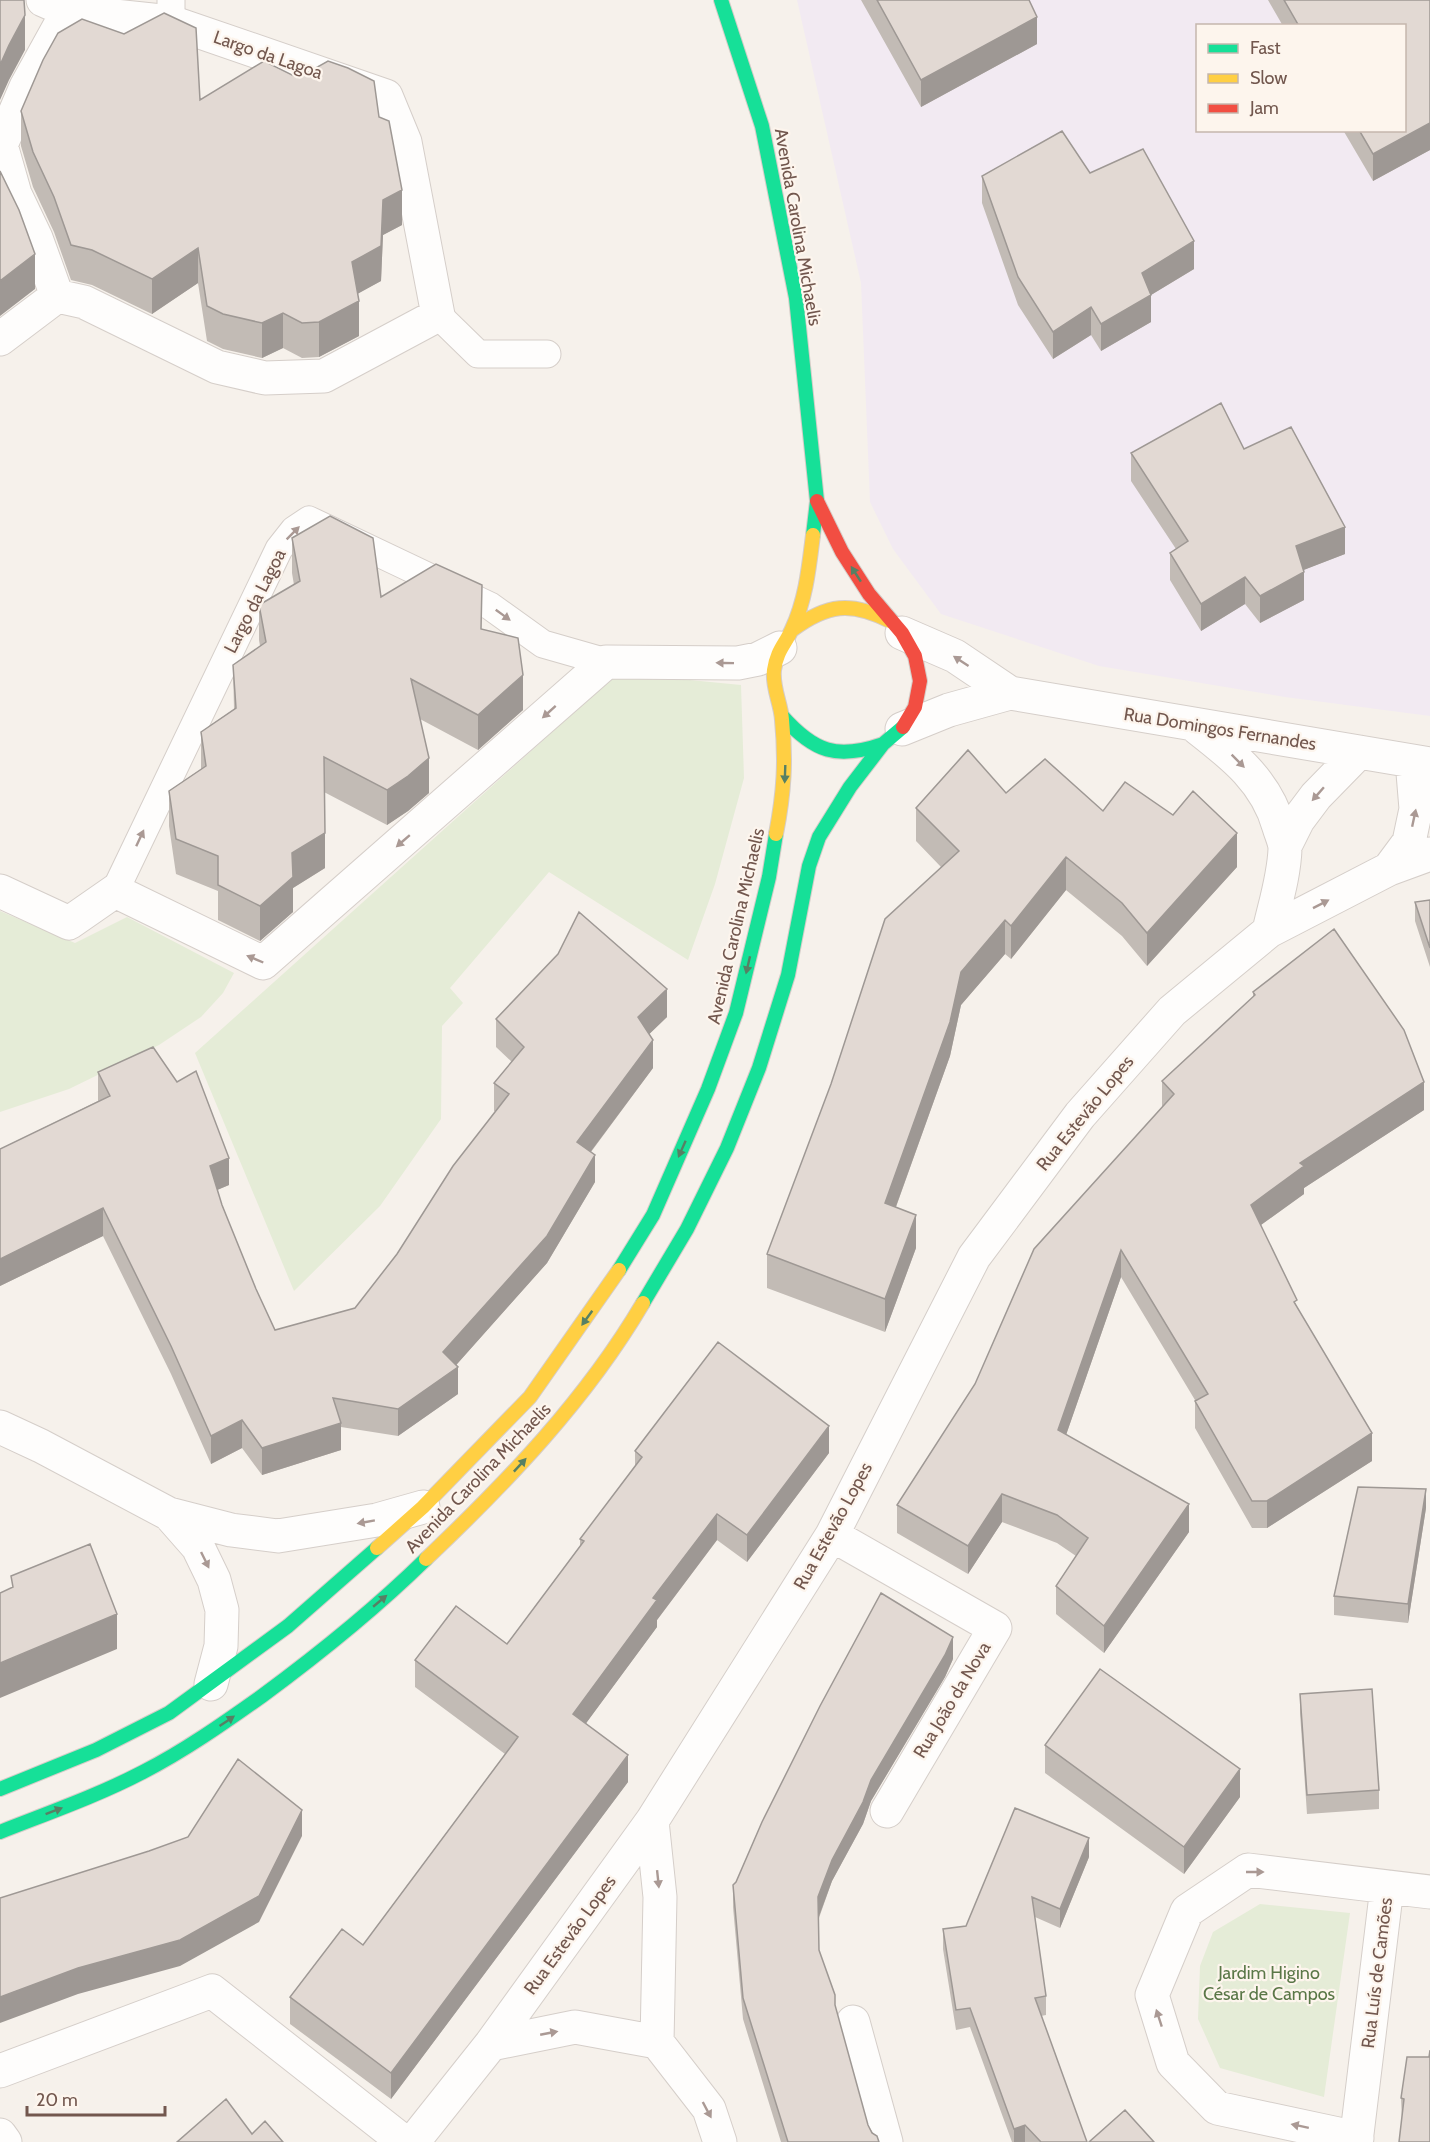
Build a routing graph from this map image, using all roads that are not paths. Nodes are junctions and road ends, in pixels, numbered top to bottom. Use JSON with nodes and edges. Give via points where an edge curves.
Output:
{"nodes":[{"id":1,"x":721,"y":0,"type":"edge"},
{"id":2,"x":55,"y":5,"type":"edge"},
{"id":3,"x":171,"y":11,"type":"edge"},
{"id":4,"x":57,"y":296,"type":"junction"},
{"id":5,"x":438,"y":315,"type":"junction"},
{"id":6,"x":0,"y":339,"type":"edge"},
{"id":7,"x":547,"y":354,"type":"dead end"},
{"id":8,"x":817,"y":501,"type":"junction"},
{"id":9,"x":896,"y":627,"type":"junction"},
{"id":10,"x":786,"y":639,"type":"junction"},
{"id":11,"x":606,"y":662,"type":"junction"},
{"id":12,"x":1010,"y":693,"type":"junction"},
{"id":13,"x":782,"y":716,"type":"junction"},
{"id":14,"x":1193,"y":725,"type":"junction"},
{"id":15,"x":892,"y":737,"type":"junction"},
{"id":16,"x":1359,"y":752,"type":"junction"},
{"id":17,"x":1421,"y":762,"type":"edge"},
{"id":18,"x":1285,"y":846,"type":"junction"},
{"id":19,"x":1430,"y":854,"type":"edge"},
{"id":20,"x":1389,"y":869,"type":"junction"},
{"id":21,"x":0,"y":891,"type":"edge"},
{"id":22,"x":115,"y":891,"type":"junction"},
{"id":23,"x":1269,"y":931,"type":"junction"},
{"id":24,"x":0,"y":1427,"type":"edge"},
{"id":25,"x":423,"y":1506,"type":"junction"},
{"id":26,"x":169,"y":1514,"type":"junction"},
{"id":27,"x":832,"y":1534,"type":"junction"},
{"id":28,"x":211,"y":1684,"type":"junction"},
{"id":29,"x":0,"y":1788,"type":"edge"},
{"id":30,"x":887,"y":1811,"type":"dead end"},
{"id":31,"x":652,"y":1821,"type":"junction"},
{"id":32,"x":0,"y":1832,"type":"edge"},
{"id":33,"x":1388,"y":1887,"type":"junction"},
{"id":34,"x":1430,"y":1892,"type":"edge"},
{"id":35,"x":853,"y":2022,"type":"dead end"},
{"id":36,"x":657,"y":2042,"type":"junction"},
{"id":37,"x":491,"y":2044,"type":"junction"},
{"id":38,"x":0,"y":2071,"type":"edge"},
{"id":39,"x":0,"y":2135,"type":"edge"},
{"id":40,"x":1357,"y":2140,"type":"edge"},
{"id":41,"x":5,"y":2142,"type":"edge"},
{"id":42,"x":404,"y":2142,"type":"edge"},
{"id":43,"x":413,"y":2142,"type":"edge"},
{"id":44,"x":720,"y":2142,"type":"edge"},
{"id":45,"x":886,"y":2142,"type":"edge"}],
"edges":[{"from":1,"to":8,"type":"street","name":"Avenida Carolina Michaelis","via":[[762,126],[796,298]]},
{"from":2,"to":3,"type":"street","name":"Largo da Lagoa"},
{"from":2,"to":4,"type":"street","name":"Largo da Lagoa","via":[[1,145],[15,194]]},
{"from":3,"to":5,"type":"street","name":"Largo da Lagoa","via":[[386,96],[405,142]]},
{"from":4,"to":5,"type":"street","via":[[84,302],[217,367],[265,378],[324,376]]},
{"from":4,"to":6,"type":"street"},
{"from":5,"to":7,"type":"lane","via":[[478,354]]},
{"from":9,"to":8,"type":"street","name":"Avenida Carolina Michaelis","one_way":true,"via":[[842,552]]},
{"from":8,"to":10,"type":"street","name":"Avenida Carolina Michaelis","via":[[806,589]]},
{"from":9,"to":10,"type":"street","via":[[872,611],[829,608],[809,616]]},
{"from":12,"to":9,"type":"street","name":"Rua Domingos Fernandes","one_way":true,"via":[[955,656]]},
{"from":9,"to":15,"type":"street","name":"Avenida Carolina Michaelis","via":[[915,656],[921,681],[915,707]]},
{"from":10,"to":11,"type":"street","name":"Largo da Lagoa","one_way":true,"via":[[758,659],[738,663]]},
{"from":10,"to":13,"type":"street","name":"Avenida Carolina Michaelis","via":[[774,671],[775,694]]},
{"from":11,"to":22,"type":"street","one_way":true,"via":[[263,963]]},
{"from":22,"to":11,"type":"lane","name":"Largo da Lagoa","one_way":true,"via":[[279,549],[294,530],[309,520],[490,606],[543,644]]},
{"from":12,"to":14,"type":"street","name":"Rua Domingos Fernandes"},
{"from":12,"to":15,"type":"street","name":"Rua Domingos Fernandes","via":[[949,710]]},
{"from":13,"to":15,"type":"street","name":"Avenida Carolina Michaelis","via":[[797,734],[816,747],[839,753],[862,752]]},
{"from":13,"to":25,"type":"street","name":"Avenida Carolina Michaelis","one_way":true,"via":[[784,791],[769,877],[736,1013],[653,1215],[613,1281],[530,1397]]},
{"from":14,"to":16,"type":"street","name":"Rua Domingos Fernandes"},
{"from":14,"to":18,"type":"street","one_way":true,"via":[[1237,758],[1258,783],[1276,814]]},
{"from":32,"to":15,"type":"street","name":"Avenida Carolina Michaelis","one_way":true,"via":[[142,1773],[238,1713],[308,1662],[404,1581],[545,1438],[622,1339],[687,1229],[727,1148],[759,1068],[788,975],[809,866],[819,837],[850,787]]},
{"from":16,"to":17,"type":"street","name":"Rua Domingos Fernandes"},
{"from":16,"to":18,"type":"street","one_way":true,"via":[[1316,796]]},
{"from":20,"to":17,"type":"street","name":"Rua Estevão Lopes","one_way":true,"via":[[1409,842]]},
{"from":18,"to":23,"type":"street"},
{"from":19,"to":20,"type":"street","name":"Rua Estevão Lopes"},
{"from":23,"to":20,"type":"street","name":"Rua Estevão Lopes","one_way":true},
{"from":21,"to":22,"type":"street","name":"Largo da Lagoa","via":[[69,923]]},
{"from":23,"to":27,"type":"street","name":"Rua Estevão Lopes","via":[[1172,1011],[1080,1115],[974,1257]]},
{"from":24,"to":26,"type":"street"},
{"from":25,"to":26,"type":"street","one_way":true,"via":[[377,1520],[278,1536],[231,1530]]},
{"from":25,"to":28,"type":"street","name":"Avenida Carolina Michaelis","via":[[288,1626]]},
{"from":26,"to":28,"type":"street","one_way":true,"via":[[198,1547],[214,1580],[222,1610],[221,1646]]},
{"from":27,"to":30,"type":"street","name":"Rua João da Nova","via":[[995,1628]]},
{"from":27,"to":31,"type":"street","name":"Rua Estevão Lopes"},
{"from":28,"to":29,"type":"street","name":"Avenida Carolina Michaelis","via":[[131,1733]]},
{"from":31,"to":36,"type":"street","one_way":true,"via":[[660,1897]]},
{"from":31,"to":37,"type":"street","name":"Rua Estevão Lopes"},
{"from":33,"to":34,"type":"street"},
{"from":33,"to":40,"type":"street","name":"Rua Luís de Camões"},
{"from":40,"to":33,"type":"street","name":"Rua Luís de Camões","one_way":true,"via":[[1217,2108],[1173,2063],[1152,1995],[1187,1911],[1248,1870]]},
{"from":35,"to":45,"type":"street"},
{"from":37,"to":36,"type":"street","one_way":true,"via":[[575,2028]]},
{"from":36,"to":44,"type":"street","one_way":true,"via":[[709,2109]]},
{"from":37,"to":43,"type":"street","name":"Rua Estevão Lopes"},
{"from":38,"to":42,"type":"street","via":[[212,1991]]},
{"from":39,"to":41,"type":"street"}]}
